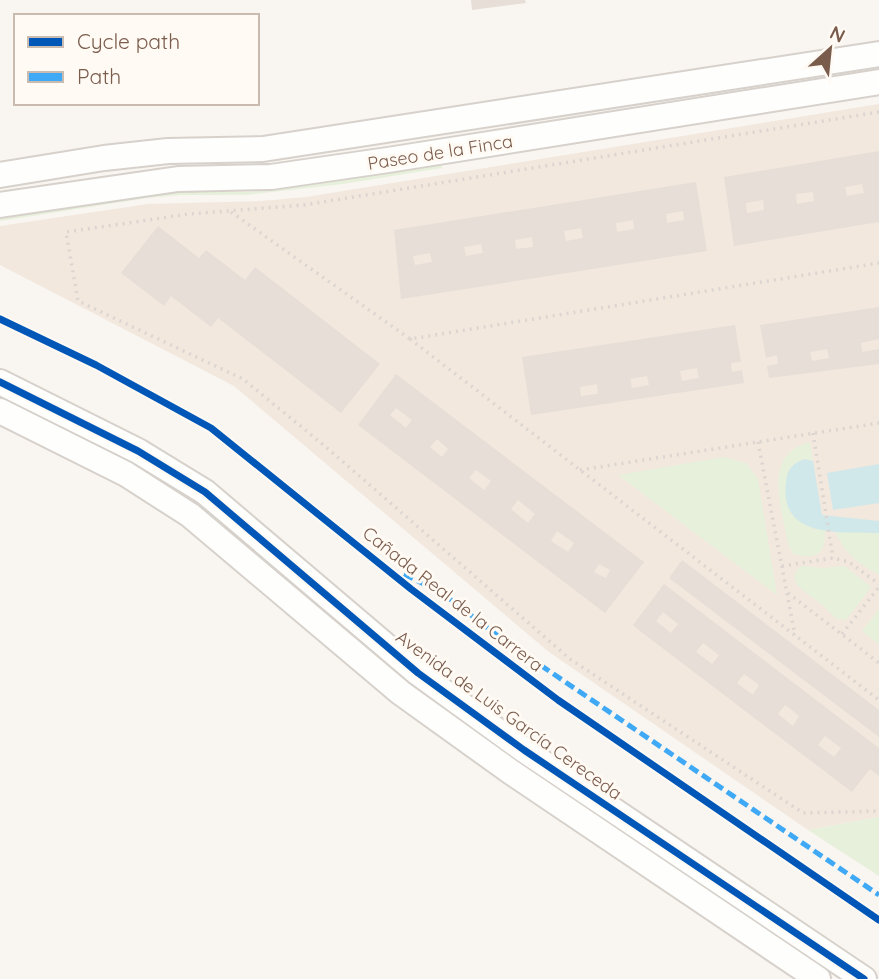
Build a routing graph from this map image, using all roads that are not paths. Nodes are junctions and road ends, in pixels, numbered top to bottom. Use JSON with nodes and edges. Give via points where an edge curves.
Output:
{"nodes":[{"id":1,"x":879,"y":54,"type":"edge"},
{"id":2,"x":879,"y":82,"type":"edge"},
{"id":3,"x":0,"y":175,"type":"edge"},
{"id":4,"x":0,"y":205,"type":"edge"},
{"id":5,"x":0,"y":382,"type":"edge"},
{"id":6,"x":0,"y":411,"type":"edge"},
{"id":7,"x":818,"y":979,"type":"edge"},
{"id":8,"x":864,"y":979,"type":"edge"}],
"edges":[{"from":1,"to":3,"type":"street","name":"Paseo de la Finca","via":[[262,149],[168,151]]},
{"from":2,"to":4,"type":"street","name":"Paseo de la Finca","via":[[284,175],[165,181]]},
{"from":5,"to":8,"type":"street","name":"Avenida de Luis García Cereceda","via":[[138,450],[205,492],[418,673],[524,750]]},
{"from":6,"to":7,"type":"street","via":[[125,474],[190,515],[401,693]]}]}
